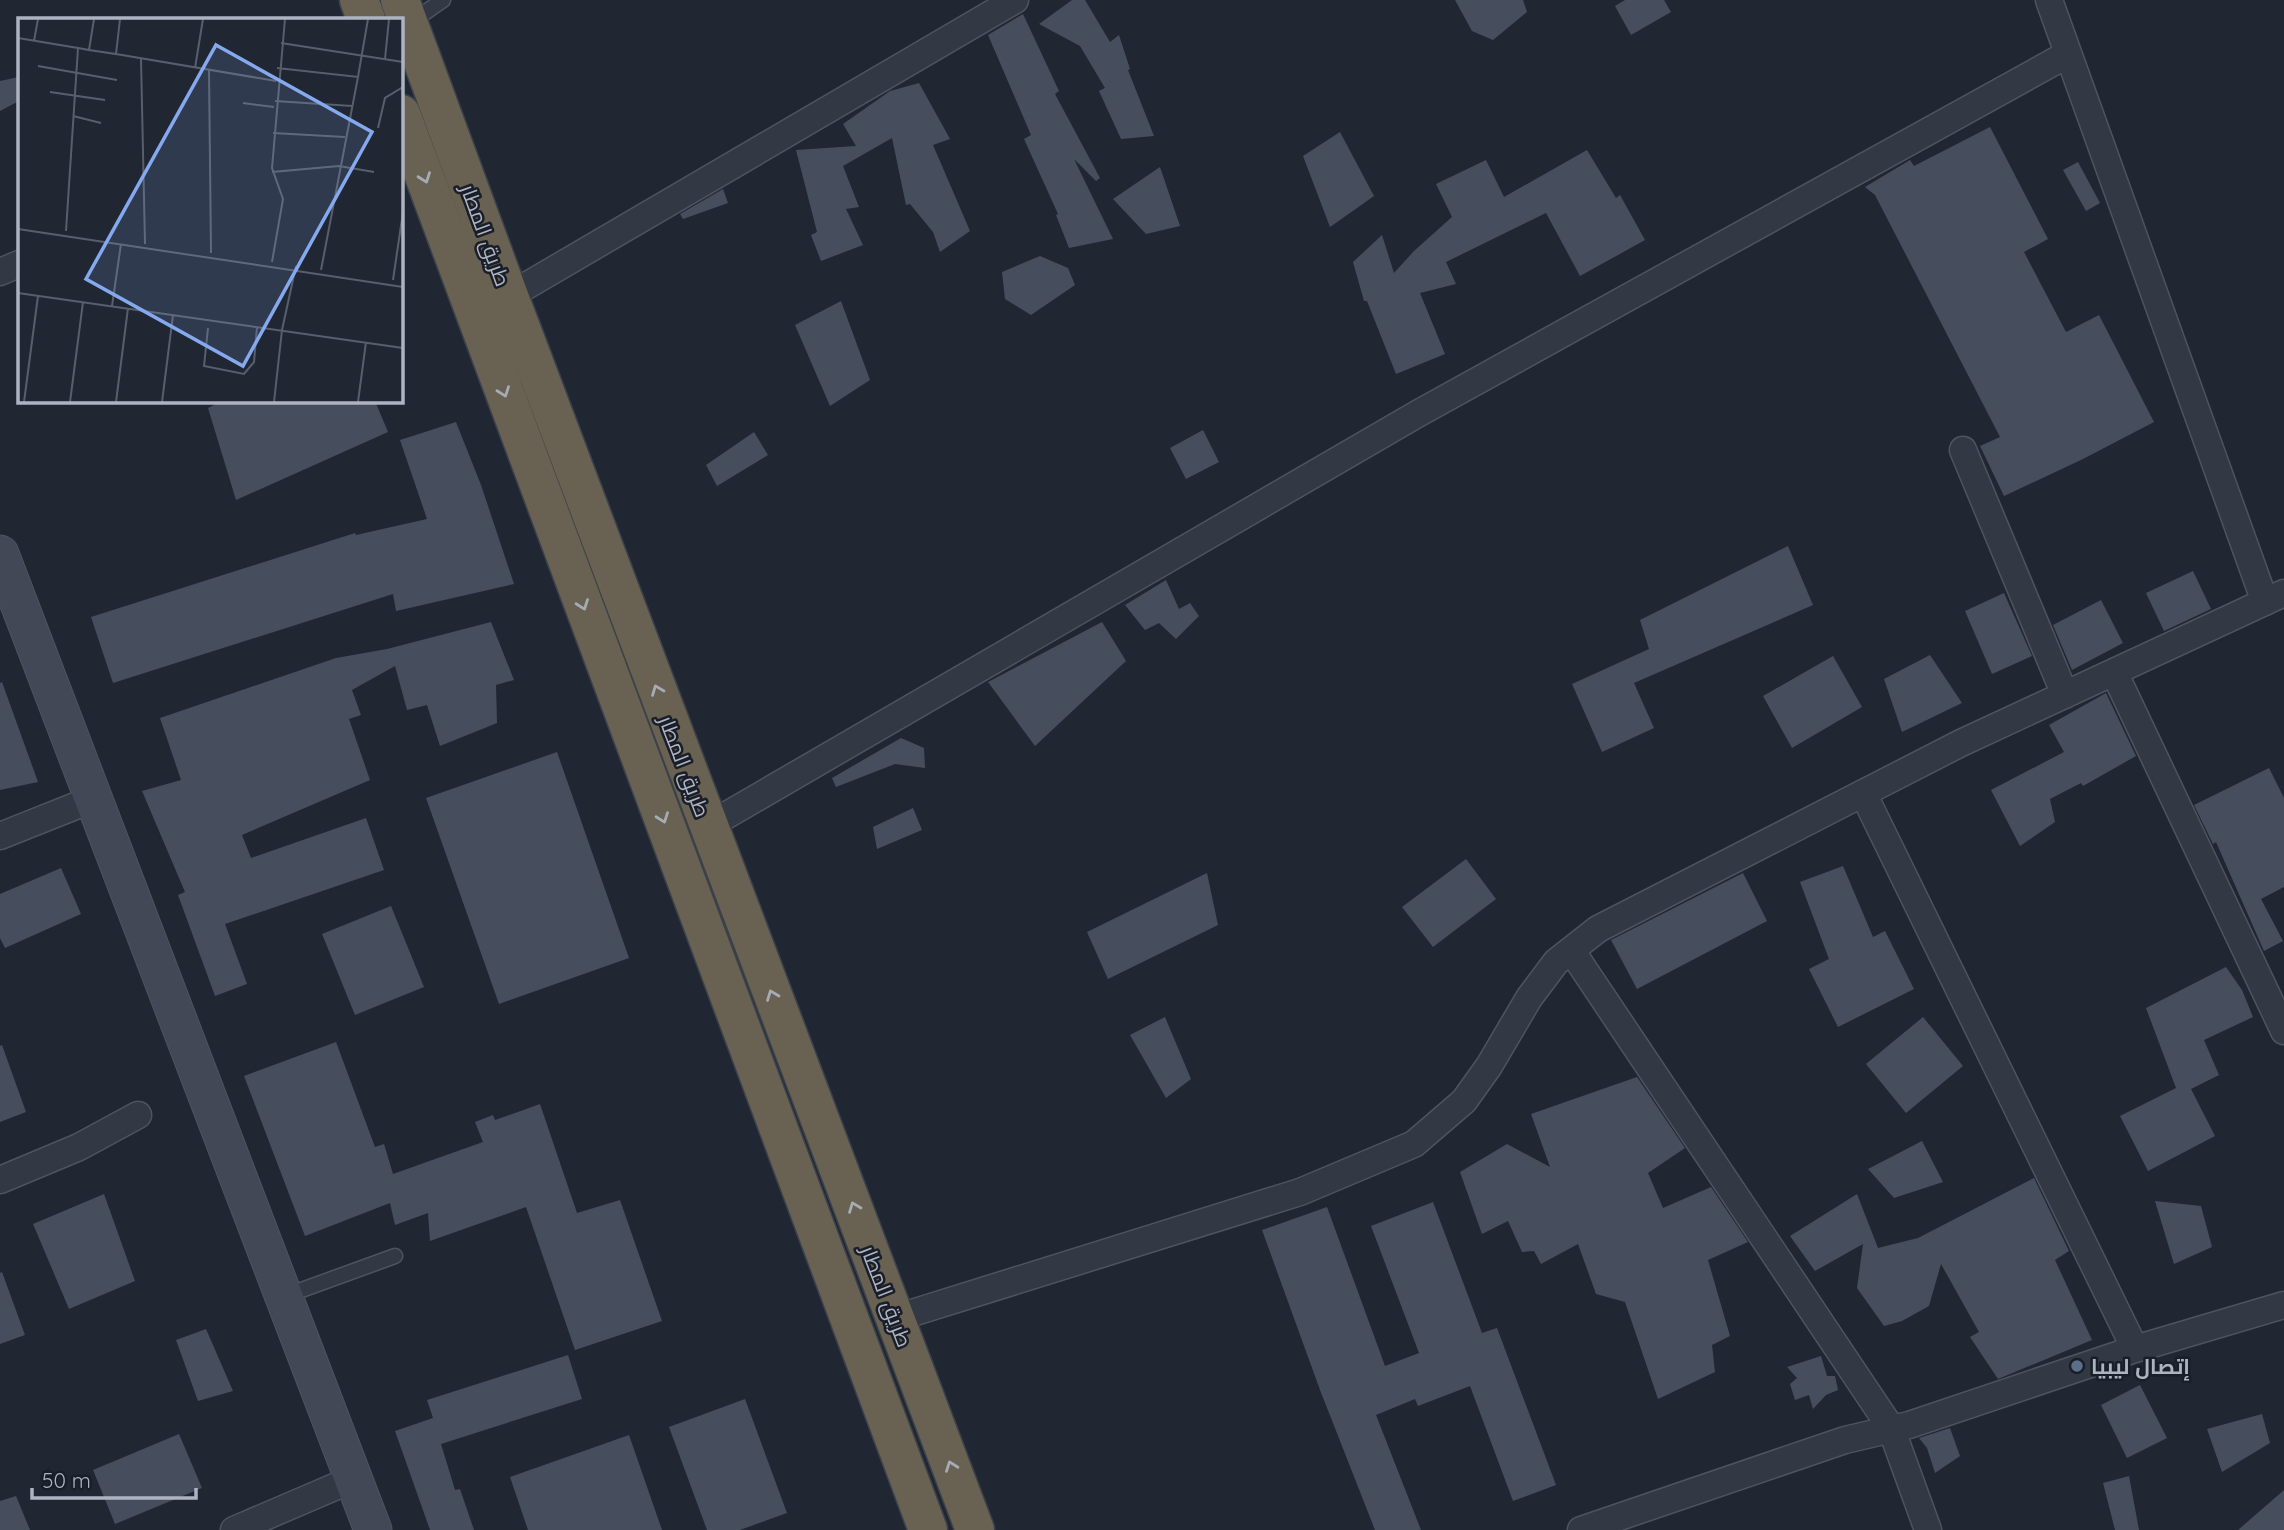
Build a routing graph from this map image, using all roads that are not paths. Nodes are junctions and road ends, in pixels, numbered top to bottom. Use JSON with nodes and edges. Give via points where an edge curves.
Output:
{"nodes":[{"id":1,"x":359,"y":0,"type":"edge"},
{"id":2,"x":443,"y":0,"type":"edge"},
{"id":3,"x":1015,"y":0,"type":"edge"},
{"id":4,"x":2049,"y":0,"type":"edge"},
{"id":5,"x":404,"y":12,"type":"edge"},
{"id":6,"x":366,"y":18,"type":"edge"},
{"id":7,"x":2068,"y":54,"type":"junction"},
{"id":8,"x":402,"y":119,"type":"edge"},
{"id":9,"x":18,"y":264,"type":"edge"},
{"id":10,"x":0,"y":272,"type":"edge"},
{"id":11,"x":509,"y":296,"type":"junction"},
{"id":12,"x":1963,"y":450,"type":"dead end"},
{"id":13,"x":0,"y":554,"type":"edge"},
{"id":14,"x":2275,"y":598,"type":"edge"},
{"id":15,"x":2114,"y":672,"type":"junction"},
{"id":16,"x":2065,"y":695,"type":"junction"},
{"id":17,"x":1863,"y":793,"type":"junction"},
{"id":18,"x":93,"y":799,"type":"junction"},
{"id":19,"x":708,"y":826,"type":"junction"},
{"id":20,"x":0,"y":836,"type":"edge"},
{"id":21,"x":1571,"y":950,"type":"junction"},
{"id":22,"x":2284,"y":1031,"type":"edge"},
{"id":23,"x":138,"y":1115,"type":"dead end"},
{"id":24,"x":0,"y":1180,"type":"edge"},
{"id":25,"x":396,"y":1256,"type":"dead end"},
{"id":26,"x":284,"y":1297,"type":"junction"},
{"id":27,"x":2284,"y":1305,"type":"edge"},
{"id":28,"x":896,"y":1318,"type":"junction"},
{"id":29,"x":2135,"y":1349,"type":"junction"},
{"id":30,"x":1891,"y":1428,"type":"junction"},
{"id":31,"x":353,"y":1479,"type":"junction"},
{"id":32,"x":963,"y":1526,"type":"edge"},
{"id":33,"x":234,"y":1530,"type":"edge"},
{"id":34,"x":373,"y":1530,"type":"edge"},
{"id":35,"x":928,"y":1530,"type":"edge"},
{"id":36,"x":1581,"y":1530,"type":"edge"},
{"id":37,"x":1928,"y":1530,"type":"edge"}],
"edges":[{"from":1,"to":6,"type":"highway"},
{"from":2,"to":5,"type":"lane"},
{"from":3,"to":11,"type":"street"},
{"from":4,"to":7,"type":"street"},
{"from":5,"to":11,"type":"highway","name":"طريق المطار"},
{"from":7,"to":14,"type":"street"},
{"from":7,"to":19,"type":"street","via":[[1419,413]]},
{"from":8,"to":35,"type":"highway","name":"طريق المطار","one_way":true},
{"from":9,"to":10,"type":"street"},
{"from":19,"to":11,"type":"highway","name":"طريق المطار","one_way":true},
{"from":12,"to":16,"type":"street"},
{"from":13,"to":18,"type":"street"},
{"from":14,"to":15,"type":"street"},
{"from":15,"to":16,"type":"street"},
{"from":15,"to":22,"type":"street"},
{"from":16,"to":17,"type":"street"},
{"from":17,"to":21,"type":"street","via":[[1598,929]]},
{"from":17,"to":29,"type":"street"},
{"from":18,"to":20,"type":"street"},
{"from":18,"to":26,"type":"street"},
{"from":28,"to":19,"type":"highway","name":"طريق المطار","one_way":true},
{"from":21,"to":28,"type":"street","via":[[1529,998],[1464,1101],[1414,1144],[1300,1192]]},
{"from":21,"to":30,"type":"street"},
{"from":23,"to":24,"type":"street","via":[[79,1147]]},
{"from":25,"to":26,"type":"lane"},
{"from":26,"to":31,"type":"street"},
{"from":27,"to":29,"type":"street"},
{"from":32,"to":28,"type":"highway","name":"طريق المطار","one_way":true},
{"from":29,"to":30,"type":"street"},
{"from":30,"to":36,"type":"street"},
{"from":30,"to":37,"type":"street"},
{"from":31,"to":33,"type":"street"},
{"from":31,"to":34,"type":"street"}]}
